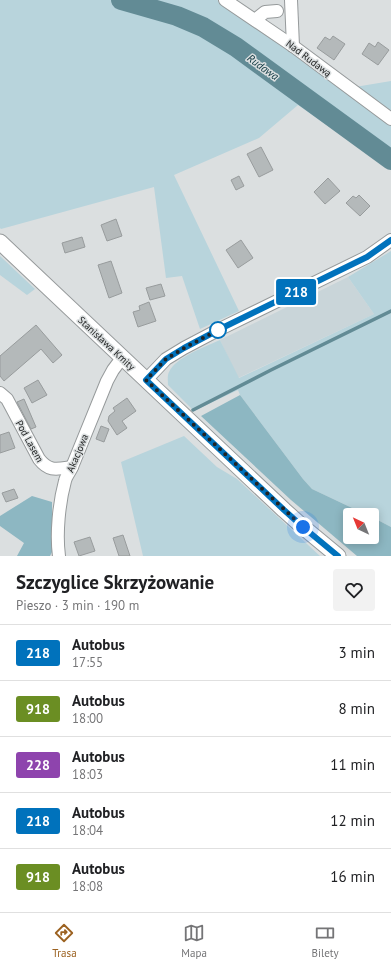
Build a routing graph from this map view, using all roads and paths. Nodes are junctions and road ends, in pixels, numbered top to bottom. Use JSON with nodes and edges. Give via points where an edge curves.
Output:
{"nodes":[{"id":1,"x":225,"y":0,"type":"edge"},
{"id":2,"x":290,"y":0,"type":"edge"},
{"id":3,"x":277,"y":11,"type":"dead end"},
{"id":4,"x":255,"y":20,"type":"junction"},
{"id":5,"x":292,"y":46,"type":"junction"},
{"id":6,"x":391,"y":119,"type":"edge"},
{"id":7,"x":391,"y":240,"type":"edge"},
{"id":8,"x":0,"y":242,"type":"edge"},
{"id":9,"x":122,"y":358,"type":"junction"},
{"id":10,"x":146,"y":380,"type":"junction"},
{"id":11,"x":0,"y":393,"type":"edge"},
{"id":12,"x":72,"y":467,"type":"junction"},
{"id":13,"x":59,"y":556,"type":"edge"},
{"id":14,"x":338,"y":556,"type":"edge"}],
"edges":[{"from":1,"to":4,"type":"street","name":"Nad Rudawą"},
{"from":2,"to":5,"type":"street"},
{"from":3,"to":4,"type":"street","via":[[264,12]]},
{"from":4,"to":5,"type":"street","name":"Nad Rudawą"},
{"from":5,"to":6,"type":"street","name":"Nad Rudawą"},
{"from":7,"to":10,"type":"street","via":[[367,257],[184,348],[166,359]]},
{"from":8,"to":9,"type":"main road","name":"Stanisława Kmity"},
{"from":9,"to":10,"type":"main road","name":"Stanisława Kmity"},
{"from":9,"to":12,"type":"street","name":"Akacjowa","via":[[107,380]]},
{"from":10,"to":14,"type":"main road","name":"Stanisława Kmity","via":[[284,510]]},
{"from":11,"to":12,"type":"street","name":"Pod Lasem","via":[[7,399],[44,466],[56,469]]},
{"from":12,"to":13,"type":"street","name":"Akacjowa","via":[[65,480],[61,503]]}]}
